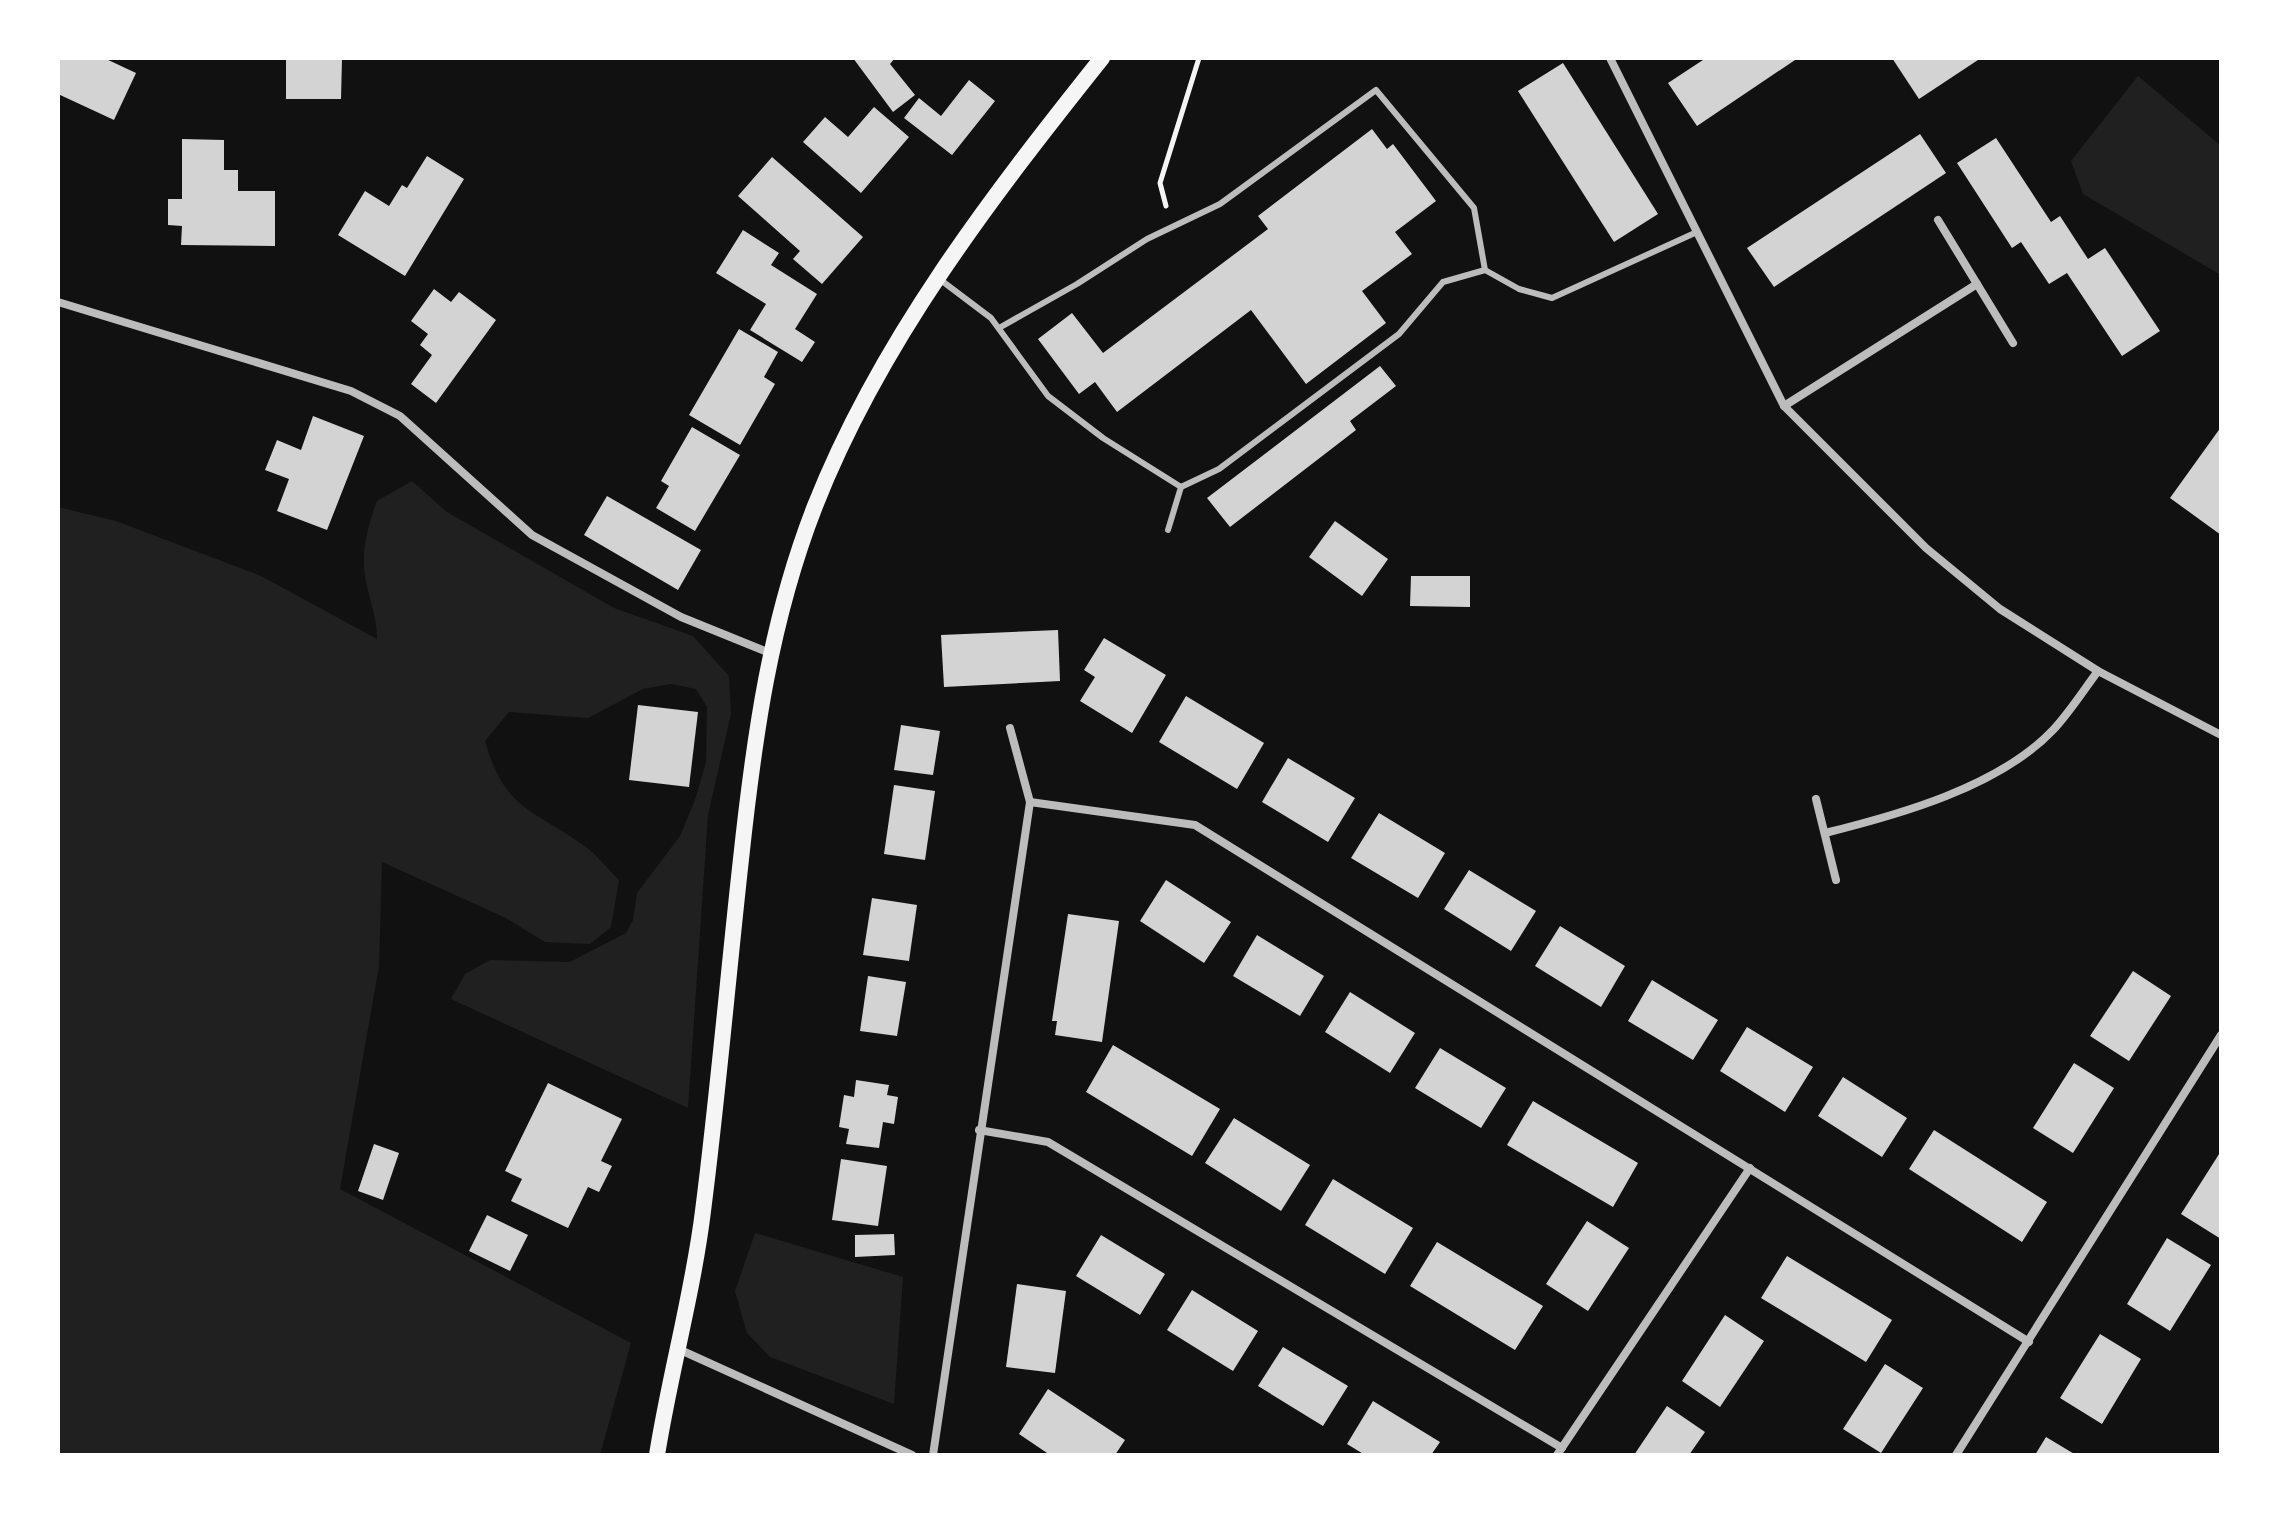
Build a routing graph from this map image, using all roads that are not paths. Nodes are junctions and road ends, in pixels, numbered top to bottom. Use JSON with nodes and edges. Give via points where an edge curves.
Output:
{"nodes":[{"id":1,"x":1102,"y":58,"type":"edge"},
{"id":2,"x":1610,"y":58,"type":"edge"},
{"id":3,"x":1938,"y":220,"type":"dead end"},
{"id":4,"x":1697,"y":232,"type":"junction"},
{"id":5,"x":1485,"y":270,"type":"junction"},
{"id":6,"x":938,"y":278,"type":"junction"},
{"id":7,"x":1977,"y":284,"type":"junction"},
{"id":8,"x":58,"y":302,"type":"edge"},
{"id":9,"x":999,"y":328,"type":"junction"},
{"id":10,"x":2013,"y":343,"type":"dead end"},
{"id":11,"x":1784,"y":406,"type":"junction"},
{"id":12,"x":1181,"y":487,"type":"junction"},
{"id":13,"x":1168,"y":530,"type":"dead end"},
{"id":14,"x":770,"y":653,"type":"junction"},
{"id":15,"x":2098,"y":671,"type":"junction"},
{"id":16,"x":1010,"y":728,"type":"dead end"},
{"id":17,"x":2221,"y":735,"type":"edge"},
{"id":18,"x":1816,"y":799,"type":"dead end"},
{"id":19,"x":1030,"y":802,"type":"junction"},
{"id":20,"x":1825,"y":833,"type":"junction"},
{"id":21,"x":1836,"y":880,"type":"dead end"},
{"id":22,"x":2221,"y":1035,"type":"edge"},
{"id":23,"x":979,"y":1130,"type":"junction"},
{"id":24,"x":1750,"y":1168,"type":"junction"},
{"id":25,"x":2029,"y":1342,"type":"junction"},
{"id":26,"x":675,"y":1348,"type":"junction"},
{"id":27,"x":1560,"y":1451,"type":"edge"},
{"id":28,"x":657,"y":1455,"type":"edge"},
{"id":29,"x":912,"y":1455,"type":"edge"},
{"id":30,"x":933,"y":1455,"type":"edge"},
{"id":31,"x":1956,"y":1455,"type":"edge"}],
"edges":[{"from":1,"to":6,"type":"main road"},
{"from":2,"to":4,"type":"street"},
{"from":3,"to":7,"type":"street"},
{"from":4,"to":5,"type":"lane","via":[[1552,298],[1519,289]]},
{"from":4,"to":11,"type":"street"},
{"from":5,"to":9,"type":"lane","via":[[1474,208],[1376,90],[1220,204]]},
{"from":5,"to":12,"type":"lane","via":[[1443,282],[1399,334],[1219,469]]},
{"from":6,"to":9,"type":"lane"},
{"from":6,"to":14,"type":"main road","via":[[864,395],[813,510]]},
{"from":7,"to":10,"type":"street"},
{"from":7,"to":11,"type":"street"},
{"from":8,"to":14,"type":"street","via":[[351,391],[400,416],[532,535],[681,617]]},
{"from":9,"to":12,"type":"lane","via":[[1048,396]]},
{"from":11,"to":15,"type":"street","via":[[1926,548],[2000,609]]},
{"from":12,"to":13,"type":"lane"},
{"from":14,"to":26,"type":"main road","via":[[751,752],[702,1215]]},
{"from":15,"to":17,"type":"street"},
{"from":15,"to":20,"type":"street","via":[[2052,732],[1990,776],[1905,813]]},
{"from":16,"to":19,"type":"street"},
{"from":18,"to":20,"type":"street"},
{"from":19,"to":23,"type":"street"},
{"from":19,"to":24,"type":"street","via":[[1195,825]]},
{"from":20,"to":21,"type":"street"},
{"from":22,"to":25,"type":"street"},
{"from":23,"to":27,"type":"street","via":[[1048,1142]]},
{"from":23,"to":30,"type":"street"},
{"from":24,"to":25,"type":"street"},
{"from":24,"to":27,"type":"street"},
{"from":25,"to":31,"type":"street"},
{"from":26,"to":28,"type":"main road"},
{"from":26,"to":29,"type":"street"}]}
